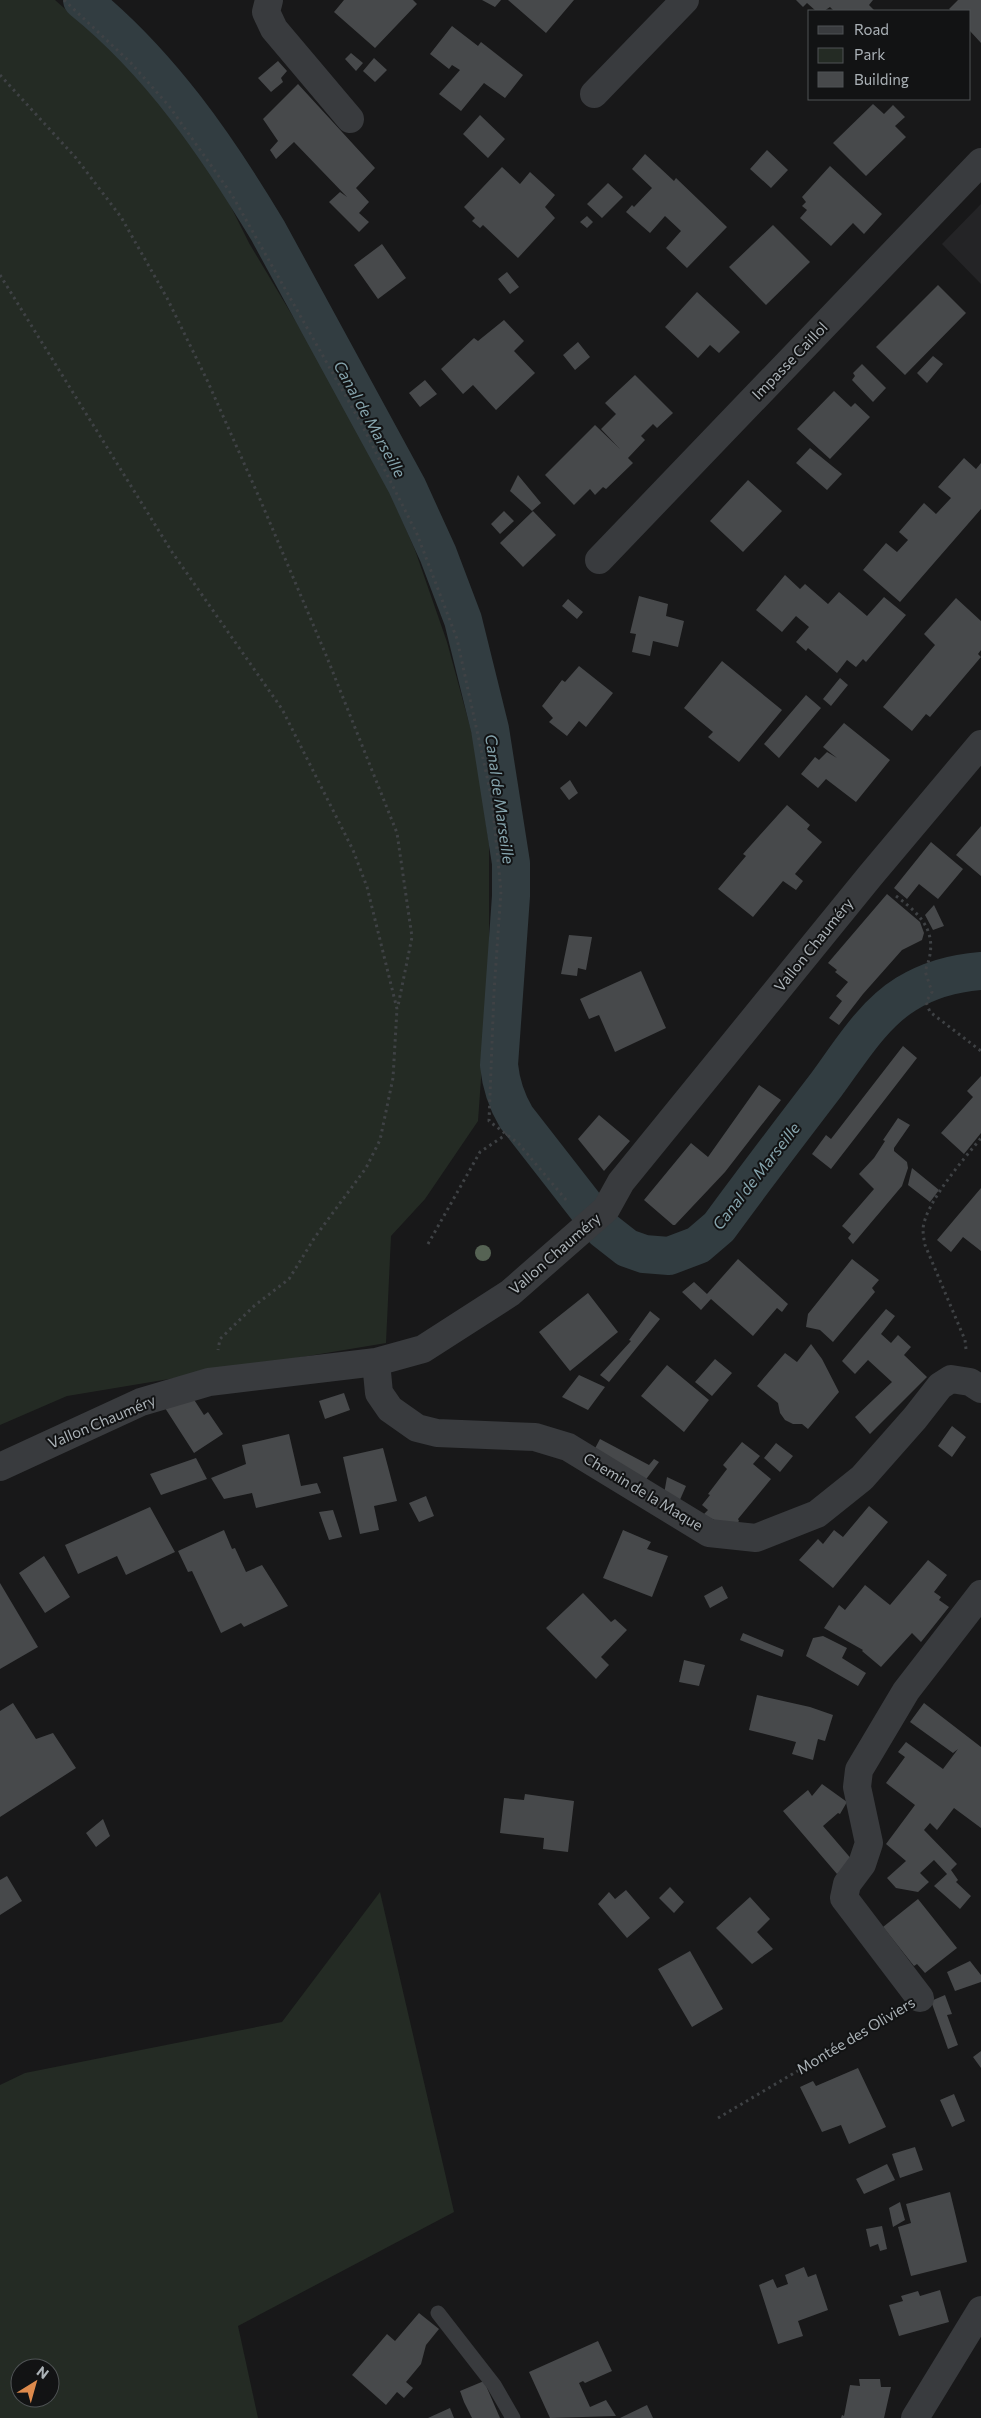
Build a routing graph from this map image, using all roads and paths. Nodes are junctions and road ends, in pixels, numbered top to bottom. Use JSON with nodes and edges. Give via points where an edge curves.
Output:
{"nodes":[{"id":1,"x":64,"y":0,"type":"edge"},
{"id":2,"x":269,"y":0,"type":"edge"},
{"id":3,"x":685,"y":0,"type":"edge"},
{"id":4,"x":0,"y":74,"type":"edge"},
{"id":5,"x":594,"y":94,"type":"dead end"},
{"id":6,"x":350,"y":119,"type":"dead end"},
{"id":7,"x":981,"y":162,"type":"edge"},
{"id":8,"x":0,"y":275,"type":"edge"},
{"id":9,"x":599,"y":560,"type":"dead end"},
{"id":10,"x":981,"y":744,"type":"edge"},
{"id":11,"x":916,"y":911,"type":"dead end"},
{"id":12,"x":397,"y":1009,"type":"junction"},
{"id":13,"x":981,"y":1051,"type":"edge"},
{"id":14,"x":507,"y":1134,"type":"junction"},
{"id":15,"x":981,"y":1138,"type":"edge"},
{"id":16,"x":597,"y":1218,"type":"junction"},
{"id":17,"x":428,"y":1244,"type":"dead end"},
{"id":18,"x":217,"y":1356,"type":"dead end"},
{"id":19,"x":376,"y":1362,"type":"junction"},
{"id":20,"x":975,"y":1386,"type":"edge"},
{"id":21,"x":0,"y":1467,"type":"edge"},
{"id":22,"x":981,"y":1594,"type":"edge"},
{"id":23,"x":920,"y":1998,"type":"joint"},
{"id":24,"x":718,"y":2118,"type":"dead end"},
{"id":25,"x":981,"y":2310,"type":"edge"},
{"id":26,"x":438,"y":2313,"type":"dead end"},
{"id":27,"x":513,"y":2418,"type":"edge"},
{"id":28,"x":915,"y":2418,"type":"edge"}],
"edges":[{"from":1,"to":14,"type":"path","via":[[131,63],[169,106],[232,195],[362,426],[417,534],[458,639],[492,800],[500,891],[489,1121]]},
{"from":2,"to":6,"type":"street","via":[[266,12],[274,29]]},
{"from":3,"to":5,"type":"street"},
{"from":4,"to":12,"type":"path","via":[[76,158],[121,217],[167,298],[207,380],[314,628],[397,833],[412,936]]},
{"from":7,"to":9,"type":"street","name":"Impasse Caillol"},
{"from":8,"to":12,"type":"path","via":[[167,544],[282,709],[353,850],[366,887]]},
{"from":10,"to":16,"type":"street","name":"Vallon Chauméry","via":[[621,1182]]},
{"from":11,"to":13,"type":"path","via":[[932,941],[932,956],[925,972],[932,992],[926,1002],[930,1012]]},
{"from":12,"to":18,"type":"path","via":[[393,1078],[380,1140],[366,1168],[315,1237],[289,1279],[254,1306],[220,1339]]},
{"from":14,"to":16,"type":"path"},
{"from":14,"to":17,"type":"path","via":[[480,1152]]},
{"from":15,"to":20,"type":"path","via":[[941,1190],[924,1229],[925,1245],[965,1340]]},
{"from":16,"to":19,"type":"street","name":"Vallon Chauméry","via":[[510,1293],[422,1349]]},
{"from":19,"to":20,"type":"street","name":"Chemin de la Maque","via":[[379,1393],[390,1409],[417,1428],[437,1433],[535,1437],[568,1447],[710,1534],[756,1538],[817,1514],[862,1478],[940,1386],[951,1379]]},
{"from":19,"to":21,"type":"street","name":"Vallon Chauméry","via":[[209,1382],[141,1402]]},
{"from":22,"to":23,"type":"street","name":"Montée des Oliviers","via":[[906,1692],[859,1770],[857,1787],[869,1843],[862,1864],[847,1884],[844,1898]]},
{"from":23,"to":24,"type":"path","name":"Montée des Oliviers"},
{"from":25,"to":28,"type":"street"},
{"from":26,"to":27,"type":"lane","via":[[494,2385]]}]}
